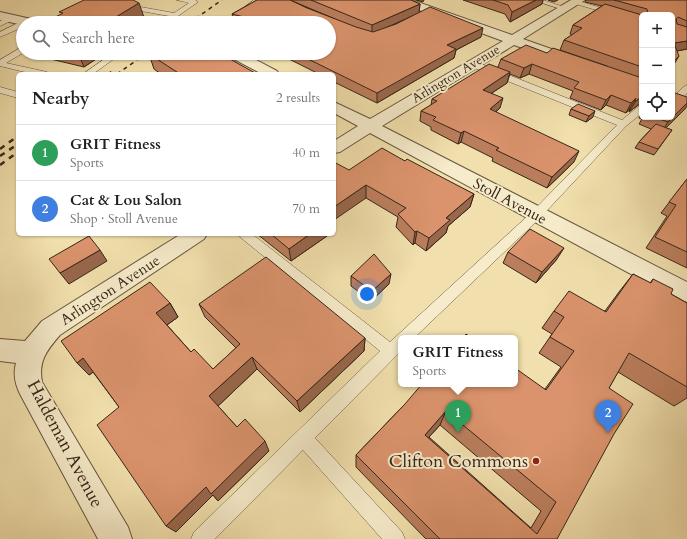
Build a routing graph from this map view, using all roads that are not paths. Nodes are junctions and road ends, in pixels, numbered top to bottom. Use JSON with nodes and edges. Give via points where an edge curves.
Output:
{"nodes":[{"id":1,"x":180,"y":0,"type":"edge"},
{"id":2,"x":258,"y":0,"type":"edge"},
{"id":3,"x":401,"y":0,"type":"edge"},
{"id":4,"x":536,"y":0,"type":"edge"},
{"id":5,"x":577,"y":1,"type":"edge"},
{"id":6,"x":116,"y":4,"type":"edge"},
{"id":7,"x":564,"y":8,"type":"junction"},
{"id":8,"x":431,"y":11,"type":"junction"},
{"id":9,"x":176,"y":15,"type":"joint"},
{"id":10,"x":236,"y":16,"type":"edge"},
{"id":11,"x":419,"y":17,"type":"edge"},
{"id":12,"x":4,"y":20,"type":"edge"},
{"id":13,"x":639,"y":21,"type":"edge"},
{"id":14,"x":16,"y":22,"type":"edge"},
{"id":15,"x":16,"y":28,"type":"edge"},
{"id":16,"x":0,"y":35,"type":"edge"},
{"id":17,"x":513,"y":40,"type":"junction"},
{"id":18,"x":16,"y":54,"type":"edge"},
{"id":19,"x":108,"y":60,"type":"edge"},
{"id":20,"x":246,"y":60,"type":"edge"},
{"id":21,"x":0,"y":63,"type":"edge"},
{"id":22,"x":473,"y":64,"type":"junction"},
{"id":23,"x":584,"y":65,"type":"edge"},
{"id":24,"x":36,"y":72,"type":"edge"},
{"id":25,"x":90,"y":72,"type":"edge"},
{"id":26,"x":268,"y":72,"type":"edge"},
{"id":27,"x":0,"y":90,"type":"edge"},
{"id":28,"x":16,"y":94,"type":"edge"},
{"id":29,"x":336,"y":108,"type":"edge"},
{"id":30,"x":639,"y":111,"type":"edge"},
{"id":31,"x":623,"y":124,"type":"junction"},
{"id":32,"x":370,"y":126,"type":"junction"},
{"id":33,"x":336,"y":147,"type":"edge"},
{"id":34,"x":536,"y":215,"type":"junction"},
{"id":35,"x":194,"y":236,"type":"edge"},
{"id":36,"x":247,"y":236,"type":"edge"},
{"id":37,"x":687,"y":293,"type":"edge"},
{"id":38,"x":407,"y":335,"type":"edge"},
{"id":39,"x":396,"y":346,"type":"edge"},
{"id":40,"x":0,"y":350,"type":"edge"},
{"id":41,"x":31,"y":353,"type":"junction"},
{"id":42,"x":303,"y":438,"type":"junction"},
{"id":43,"x":116,"y":539,"type":"edge"},
{"id":44,"x":201,"y":539,"type":"edge"},
{"id":45,"x":395,"y":539,"type":"edge"}],
"edges":[{"from":1,"to":9,"type":"lane","via":[[194,2]]},
{"from":2,"to":10,"type":"lane"},
{"from":3,"to":8,"type":"street"},
{"from":4,"to":7,"type":"lane"},
{"from":5,"to":7,"type":"street","name":"Arlington Avenue"},
{"from":5,"to":13,"type":"lane"},
{"from":6,"to":9,"type":"lane"},
{"from":7,"to":17,"type":"street","name":"Arlington Avenue"},
{"from":8,"to":11,"type":"lane"},
{"from":8,"to":17,"type":"street"},
{"from":12,"to":14,"type":"street"},
{"from":15,"to":16,"type":"lane"},
{"from":17,"to":22,"type":"street","name":"Arlington Avenue"},
{"from":17,"to":23,"type":"street"},
{"from":18,"to":21,"type":"lane"},
{"from":19,"to":25,"type":"lane"},
{"from":20,"to":26,"type":"street"},
{"from":21,"to":24,"type":"lane"},
{"from":22,"to":31,"type":"lane"},
{"from":22,"to":32,"type":"street","name":"Arlington Avenue"},
{"from":27,"to":28,"type":"lane"},
{"from":29,"to":32,"type":"street","name":"Stoll Avenue"},
{"from":30,"to":31,"type":"lane"},
{"from":31,"to":34,"type":"lane"},
{"from":32,"to":33,"type":"street","name":"Arlington Avenue"},
{"from":32,"to":34,"type":"street","name":"Stoll Avenue"},
{"from":34,"to":37,"type":"street","name":"Stoll Avenue"},
{"from":34,"to":38,"type":"lane"},
{"from":35,"to":41,"type":"street","name":"Arlington Avenue","via":[[51,328]]},
{"from":36,"to":39,"type":"lane"},
{"from":39,"to":42,"type":"lane"},
{"from":40,"to":41,"type":"street"},
{"from":41,"to":43,"type":"street","name":"Haldeman Avenue","via":[[26,372],[29,385]]},
{"from":42,"to":44,"type":"lane"},
{"from":42,"to":45,"type":"lane"}]}
